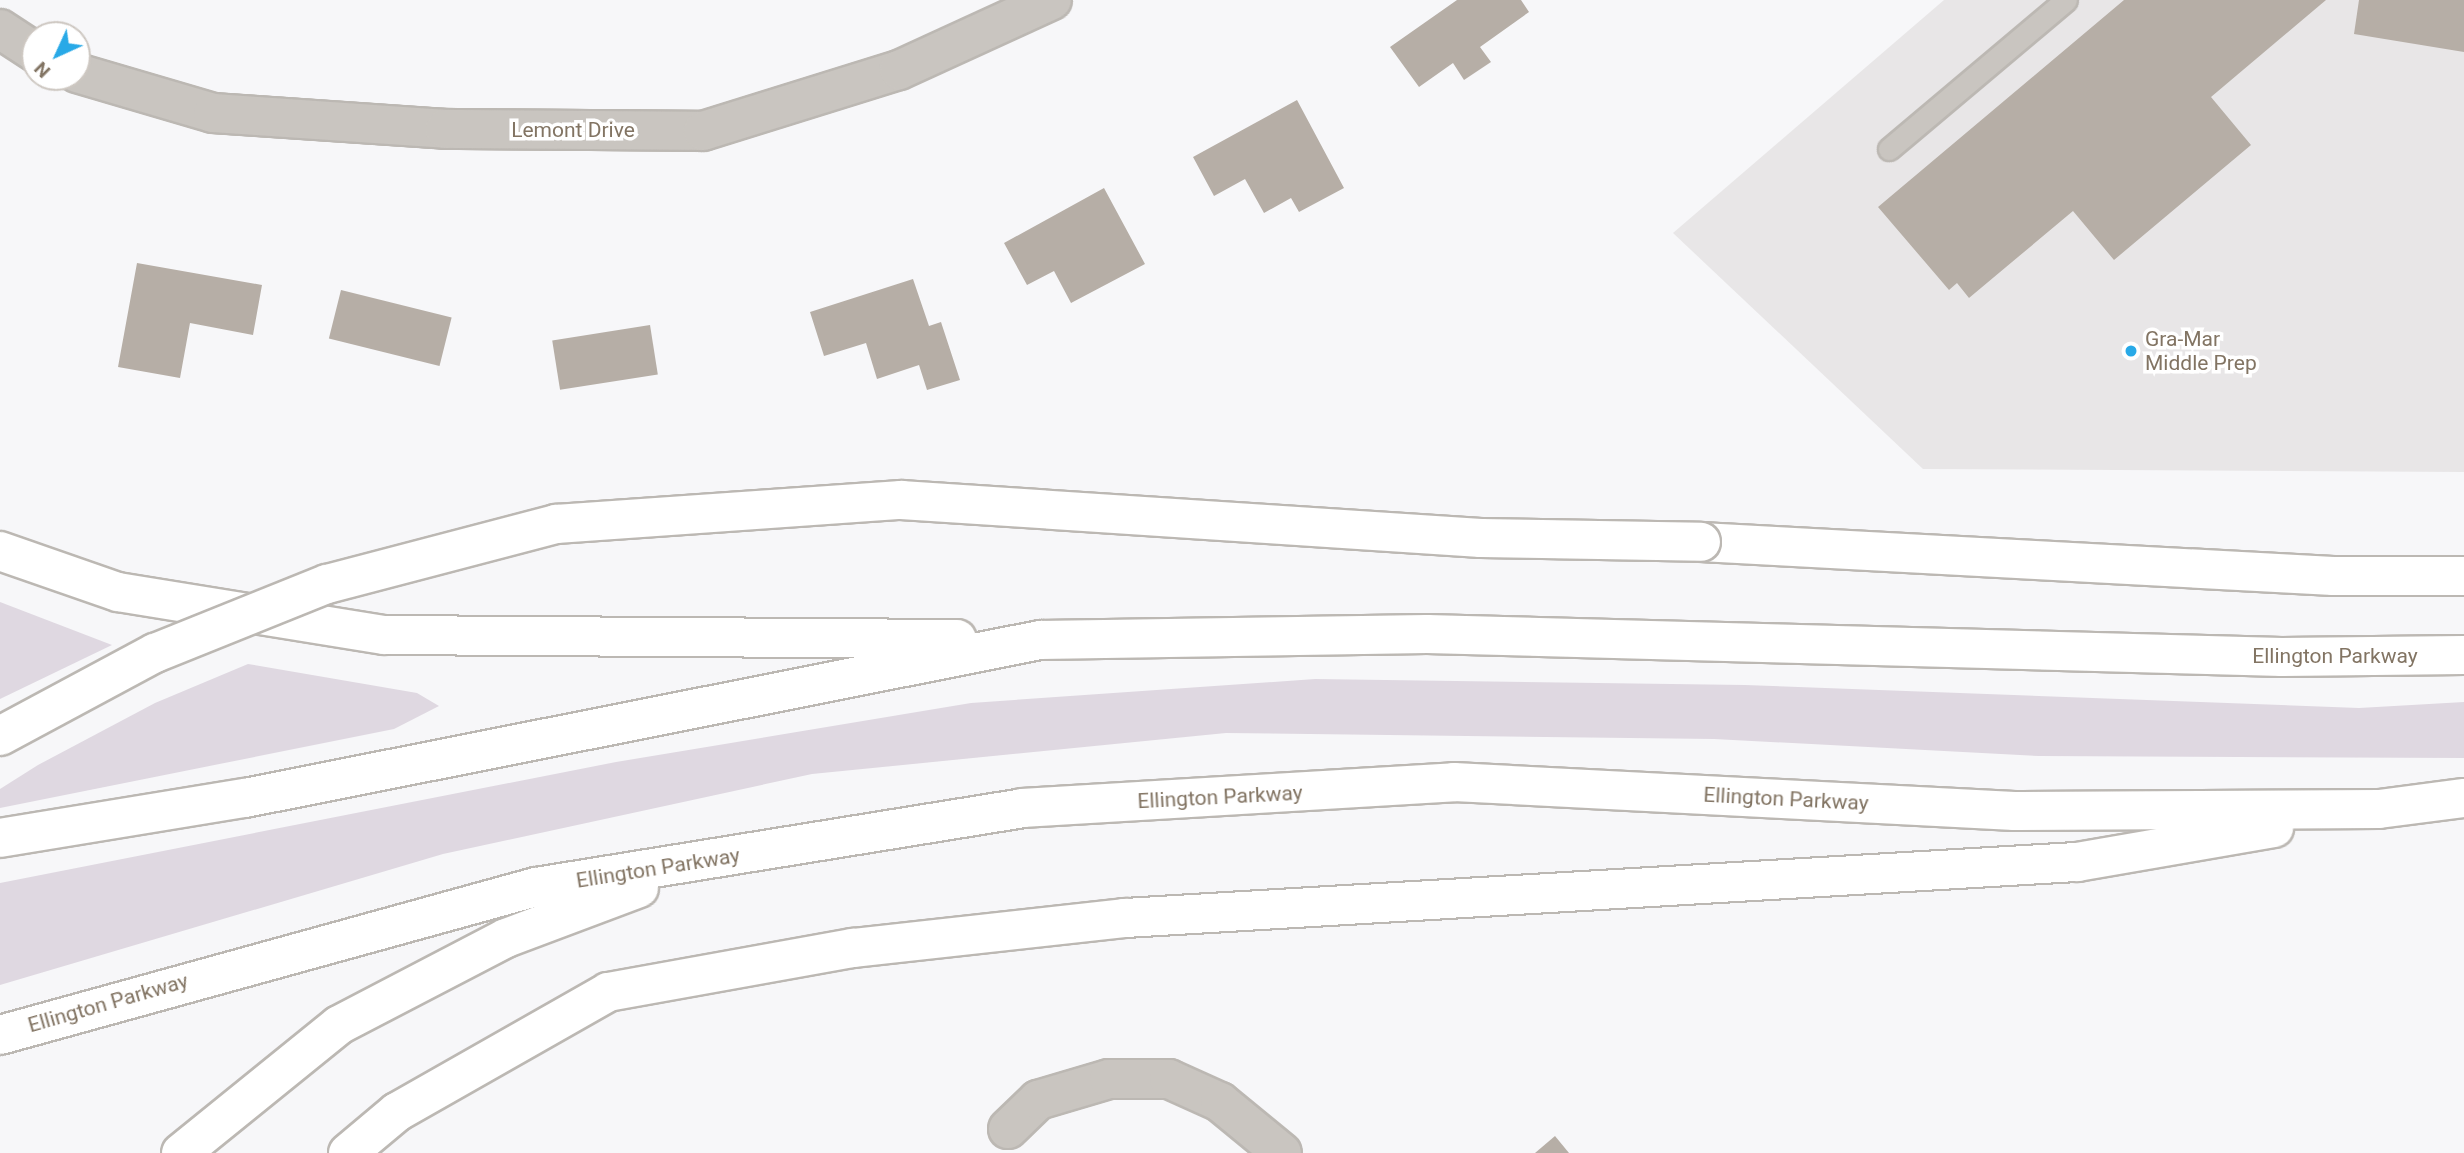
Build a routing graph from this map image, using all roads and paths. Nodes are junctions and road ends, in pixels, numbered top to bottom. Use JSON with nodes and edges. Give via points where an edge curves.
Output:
{"nodes":[{"id":1,"x":1052,"y":0,"type":"edge"},
{"id":2,"x":2066,"y":0,"type":"edge"},
{"id":3,"x":0,"y":29,"type":"edge"},
{"id":4,"x":21,"y":43,"type":"edge"},
{"id":5,"x":91,"y":77,"type":"edge"},
{"id":6,"x":1889,"y":149,"type":"dead end"},
{"id":7,"x":0,"y":551,"type":"edge"},
{"id":8,"x":2464,"y":576,"type":"edge"},
{"id":9,"x":1040,"y":640,"type":"junction"},
{"id":10,"x":2464,"y":655,"type":"edge"},
{"id":11,"x":0,"y":736,"type":"edge"},
{"id":12,"x":2464,"y":798,"type":"edge"},
{"id":13,"x":2379,"y":809,"type":"junction"},
{"id":14,"x":0,"y":838,"type":"edge"},
{"id":15,"x":716,"y":859,"type":"junction"},
{"id":16,"x":0,"y":1035,"type":"edge"},
{"id":17,"x":1008,"y":1129,"type":"dead end"},
{"id":18,"x":181,"y":1153,"type":"edge"},
{"id":19,"x":348,"y":1153,"type":"edge"},
{"id":20,"x":1282,"y":1153,"type":"edge"}],
"edges":[{"from":1,"to":5,"type":"street","name":"Lemont Drive","via":[[899,70],[703,131],[445,129],[213,113]]},
{"from":2,"to":6,"type":"lane"},
{"from":3,"to":4,"type":"street"},
{"from":7,"to":9,"type":"highway","via":[[118,592],[384,635]]},
{"from":8,"to":11,"type":"highway","bridge":true,"via":[[2333,576],[1702,541],[1481,538],[901,500],[556,524],[327,583],[155,653]]},
{"from":9,"to":10,"type":"highway","name":"Ellington Parkway","via":[[1427,634],[2282,657]]},
{"from":9,"to":14,"type":"highway","name":"Ellington Parkway","via":[[245,798]]},
{"from":12,"to":13,"type":"highway","name":"Ellington Parkway"},
{"from":13,"to":15,"type":"highway","name":"Ellington Parkway","via":[[2014,811],[1454,782],[1022,808]]},
{"from":13,"to":19,"type":"highway","via":[[2077,862],[1125,918],[853,947],[608,992],[397,1112]]},
{"from":15,"to":16,"type":"highway","name":"Ellington Parkway","via":[[536,887]]},
{"from":15,"to":18,"type":"highway","via":[[506,937],[340,1025]]},
{"from":17,"to":20,"type":"street","via":[[1038,1100],[1109,1079],[1169,1079],[1220,1102]]}]}
